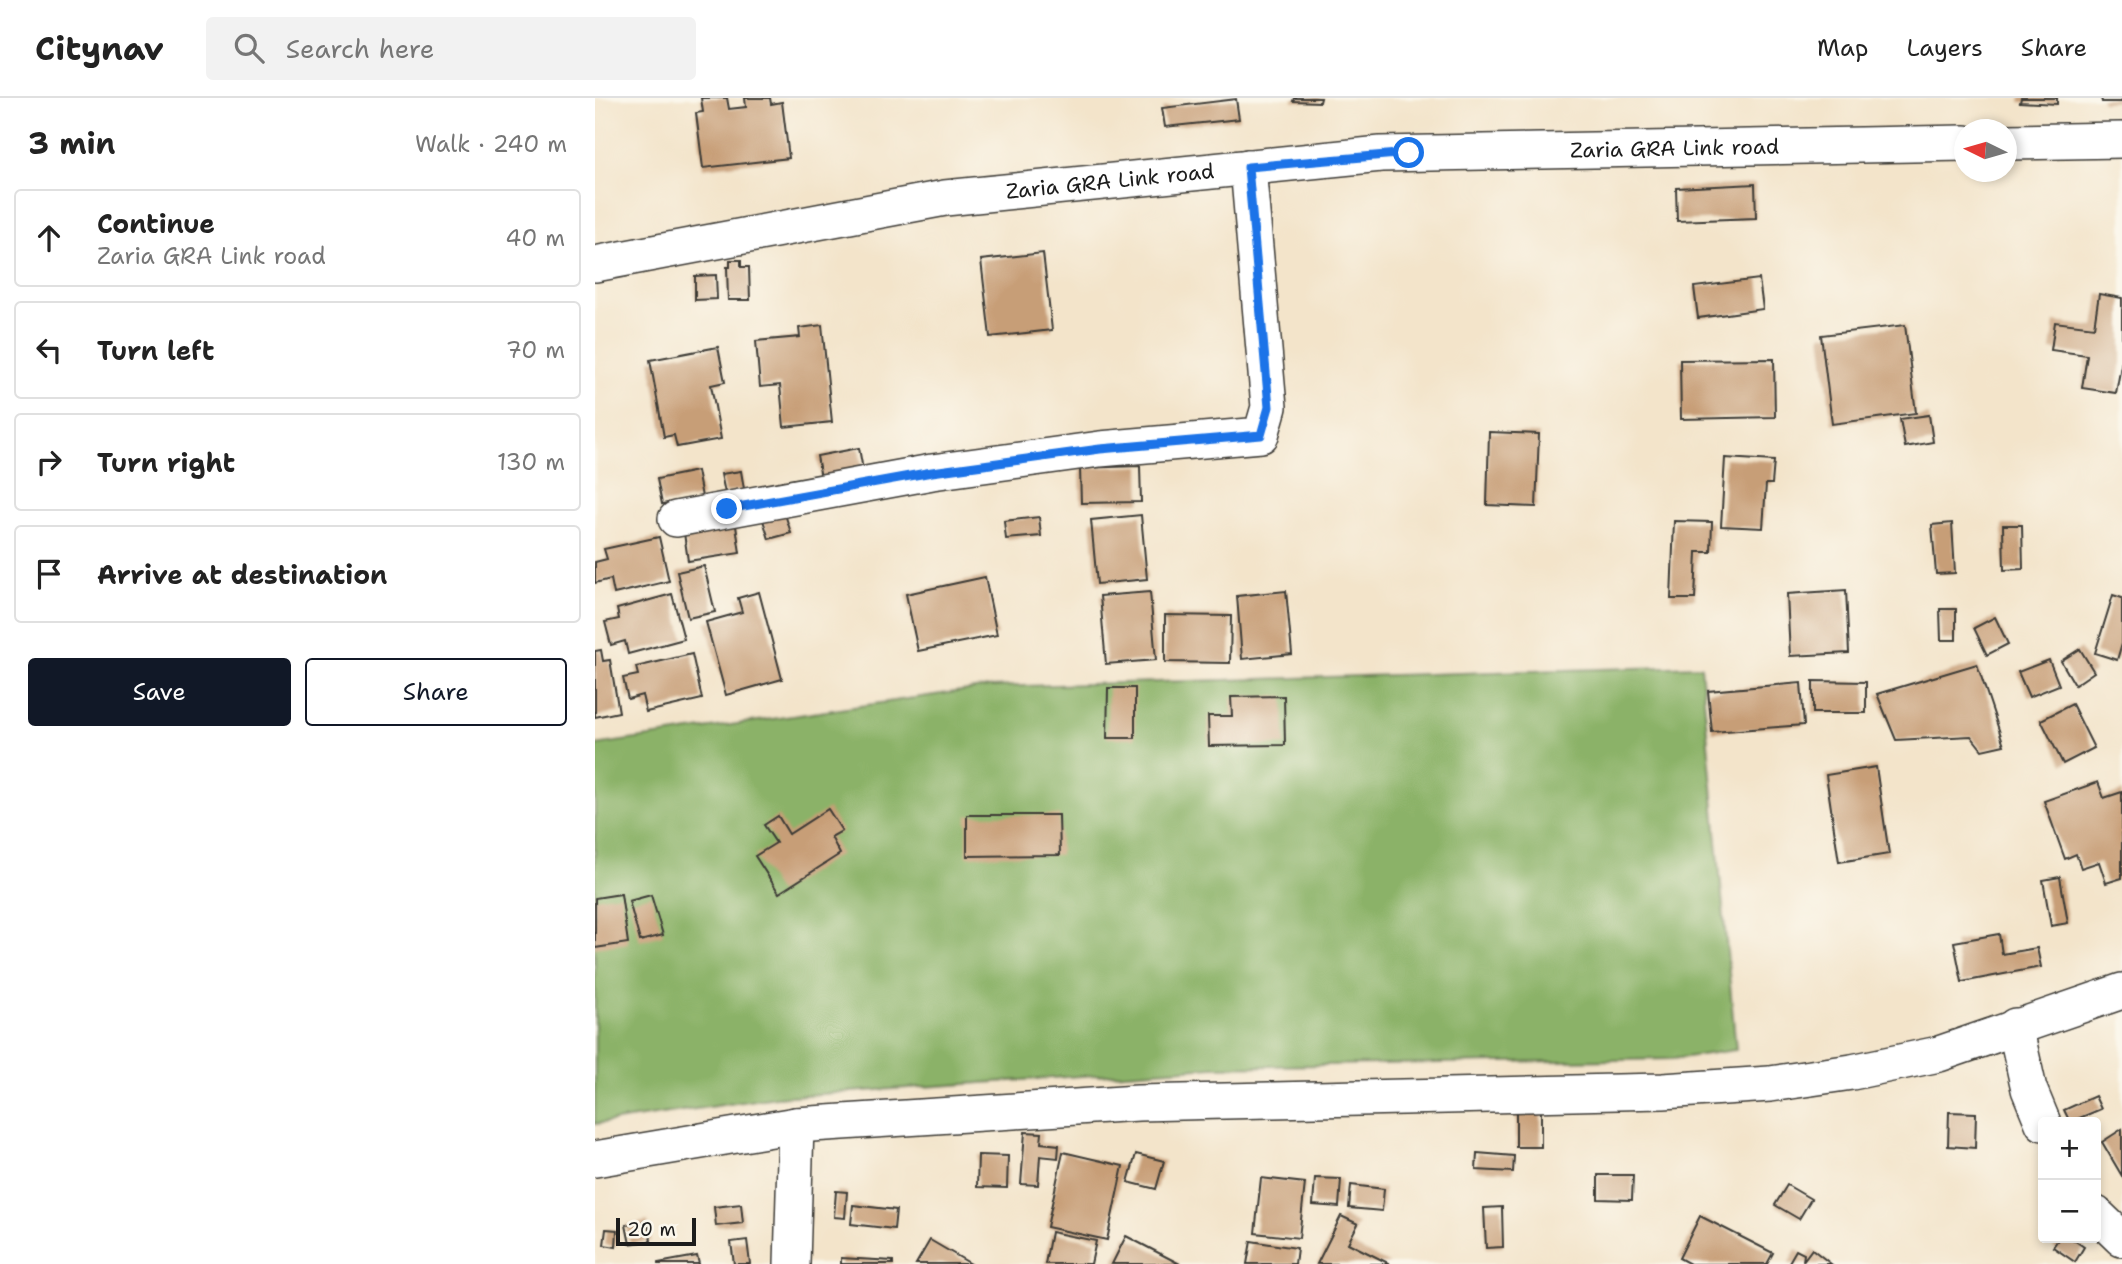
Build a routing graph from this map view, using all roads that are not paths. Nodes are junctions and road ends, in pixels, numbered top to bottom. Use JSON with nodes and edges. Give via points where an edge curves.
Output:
{"nodes":[{"id":1,"x":2122,"y":140,"type":"edge"},
{"id":2,"x":2017,"y":142,"type":"edge"},
{"id":3,"x":1954,"y":143,"type":"edge"},
{"id":4,"x":1248,"y":167,"type":"junction"},
{"id":5,"x":595,"y":264,"type":"edge"},
{"id":6,"x":676,"y":519,"type":"dead end"},
{"id":7,"x":2122,"y":991,"type":"edge"},
{"id":8,"x":2015,"y":1026,"type":"junction"},
{"id":9,"x":2041,"y":1117,"type":"edge"},
{"id":10,"x":796,"y":1125,"type":"junction"},
{"id":11,"x":595,"y":1159,"type":"edge"},
{"id":12,"x":2101,"y":1219,"type":"edge"},
{"id":13,"x":2122,"y":1239,"type":"edge"},
{"id":14,"x":792,"y":1264,"type":"edge"}],
"edges":[{"from":1,"to":2,"type":"street"},
{"from":3,"to":4,"type":"street","name":"Zaria GRA Link road","via":[[1381,154]]},
{"from":4,"to":5,"type":"street","name":"Zaria GRA Link road","via":[[945,198]]},
{"from":4,"to":6,"type":"street","via":[[1269,407],[1261,435],[1100,449],[932,472]]},
{"from":7,"to":8,"type":"street"},
{"from":8,"to":9,"type":"street","via":[[2029,1089]]},
{"from":8,"to":10,"type":"street","via":[[1939,1054],[1770,1084],[1663,1091],[1138,1103]]},
{"from":10,"to":11,"type":"street"},
{"from":10,"to":14,"type":"street"},
{"from":12,"to":13,"type":"street"}]}
